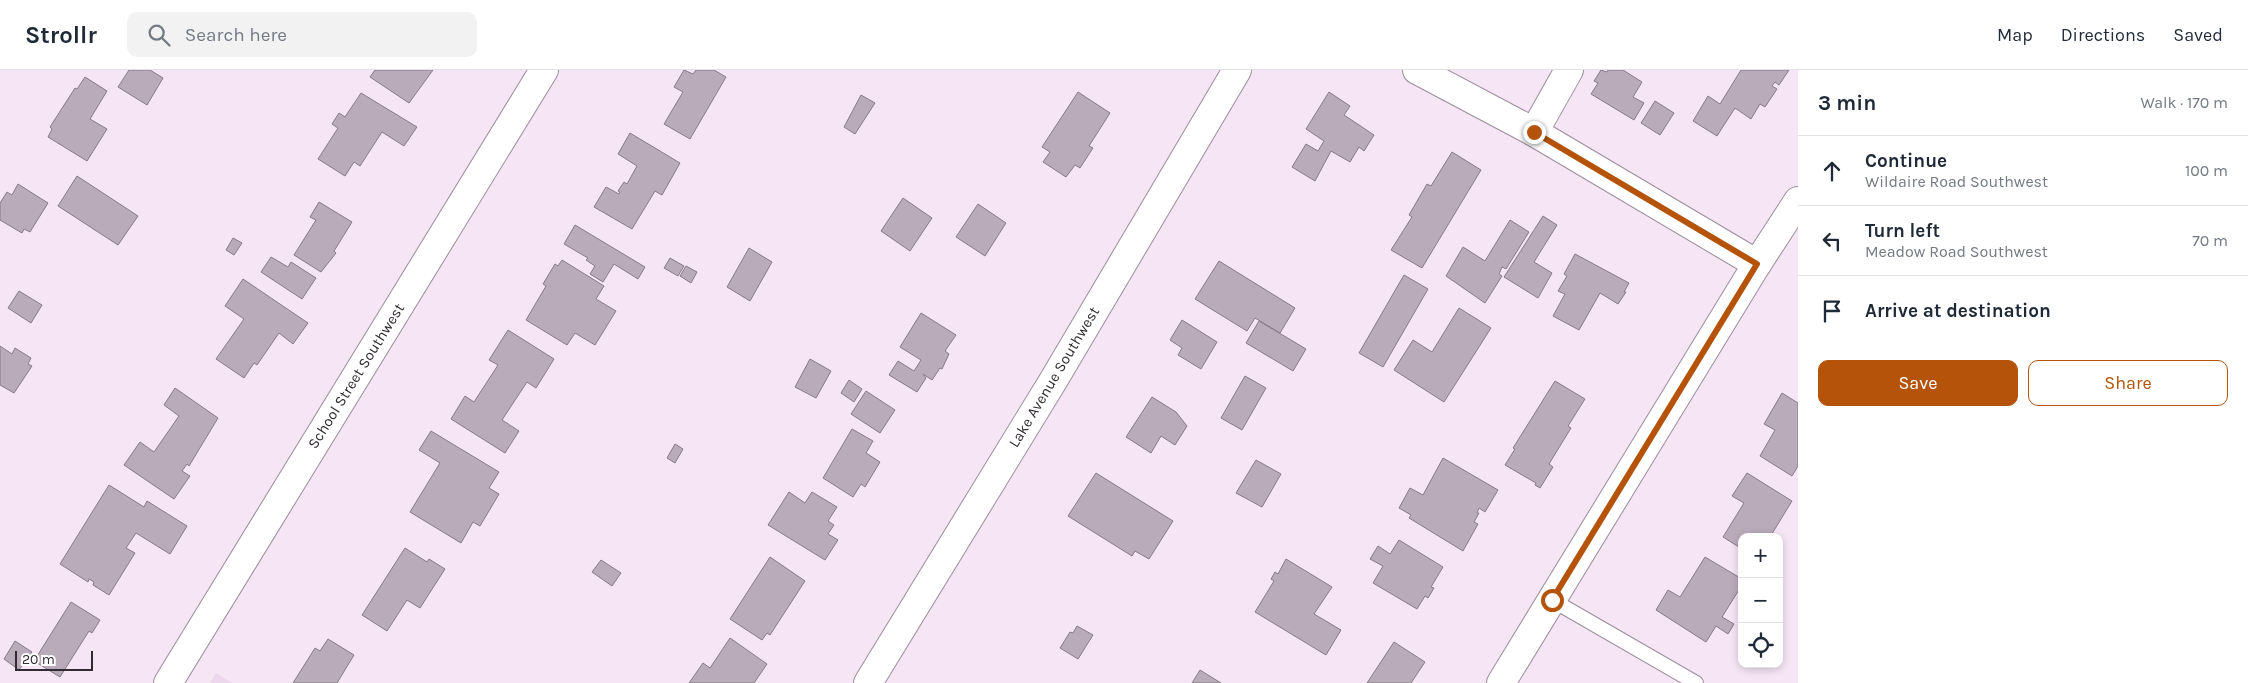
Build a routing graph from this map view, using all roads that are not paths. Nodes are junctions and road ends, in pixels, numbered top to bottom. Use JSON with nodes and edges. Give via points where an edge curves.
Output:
{"nodes":[{"id":1,"x":544,"y":70,"type":"edge"},
{"id":2,"x":1237,"y":70,"type":"edge"},
{"id":3,"x":1417,"y":70,"type":"edge"},
{"id":4,"x":1569,"y":70,"type":"edge"},
{"id":5,"x":1534,"y":132,"type":"junction"},
{"id":6,"x":1798,"y":201,"type":"edge"},
{"id":7,"x":1757,"y":264,"type":"junction"},
{"id":8,"x":1552,"y":600,"type":"junction"},
{"id":9,"x":168,"y":683,"type":"edge"},
{"id":10,"x":868,"y":683,"type":"edge"},
{"id":11,"x":1501,"y":683,"type":"edge"},
{"id":12,"x":1696,"y":683,"type":"edge"}],
"edges":[{"from":1,"to":9,"type":"street","name":"School Street Southwest"},
{"from":2,"to":10,"type":"street","name":"Lake Avenue Southwest","via":[[1053,381]]},
{"from":3,"to":5,"type":"street"},
{"from":4,"to":5,"type":"street"},
{"from":5,"to":7,"type":"street"},
{"from":6,"to":7,"type":"street"},
{"from":7,"to":8,"type":"street"},
{"from":8,"to":11,"type":"street"},
{"from":8,"to":12,"type":"lane"}]}
